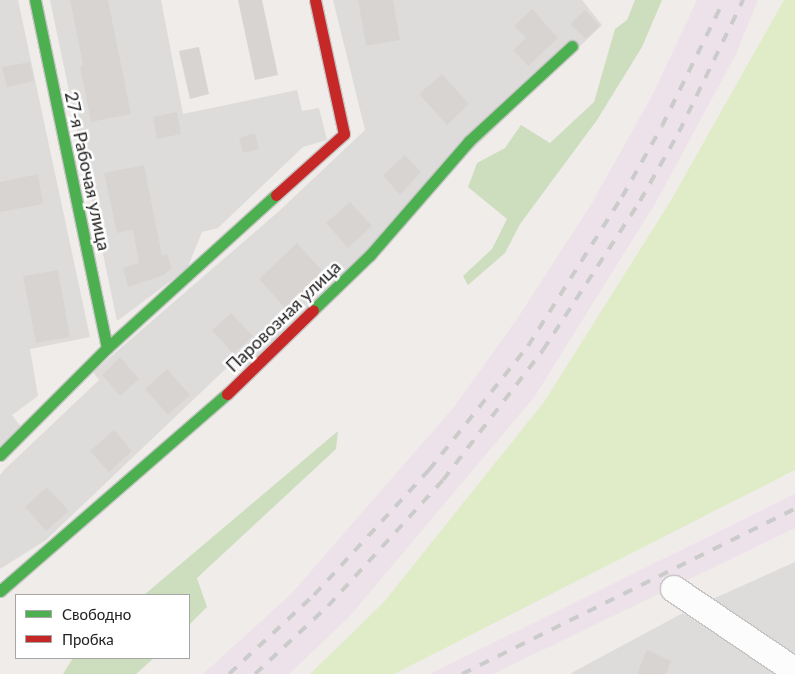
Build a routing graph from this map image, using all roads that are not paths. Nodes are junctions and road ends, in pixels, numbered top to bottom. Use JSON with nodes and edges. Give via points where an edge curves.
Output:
{"nodes":[{"id":1,"x":35,"y":0,"type":"edge"},
{"id":2,"x":315,"y":0,"type":"edge"},
{"id":3,"x":572,"y":46,"type":"dead end"},
{"id":4,"x":107,"y":348,"type":"junction"},
{"id":5,"x":0,"y":455,"type":"edge"},
{"id":6,"x":674,"y":589,"type":"dead end"},
{"id":7,"x":0,"y":591,"type":"edge"},
{"id":8,"x":795,"y":671,"type":"edge"}],
"edges":[{"from":1,"to":4,"type":"street","name":"27-я Рабочая улица"},
{"from":2,"to":4,"type":"street","via":[[344,134]]},
{"from":3,"to":7,"type":"street","name":"Паровозная улица","via":[[470,141],[370,255],[207,413]]},
{"from":4,"to":5,"type":"street"},
{"from":6,"to":8,"type":"street"}]}
